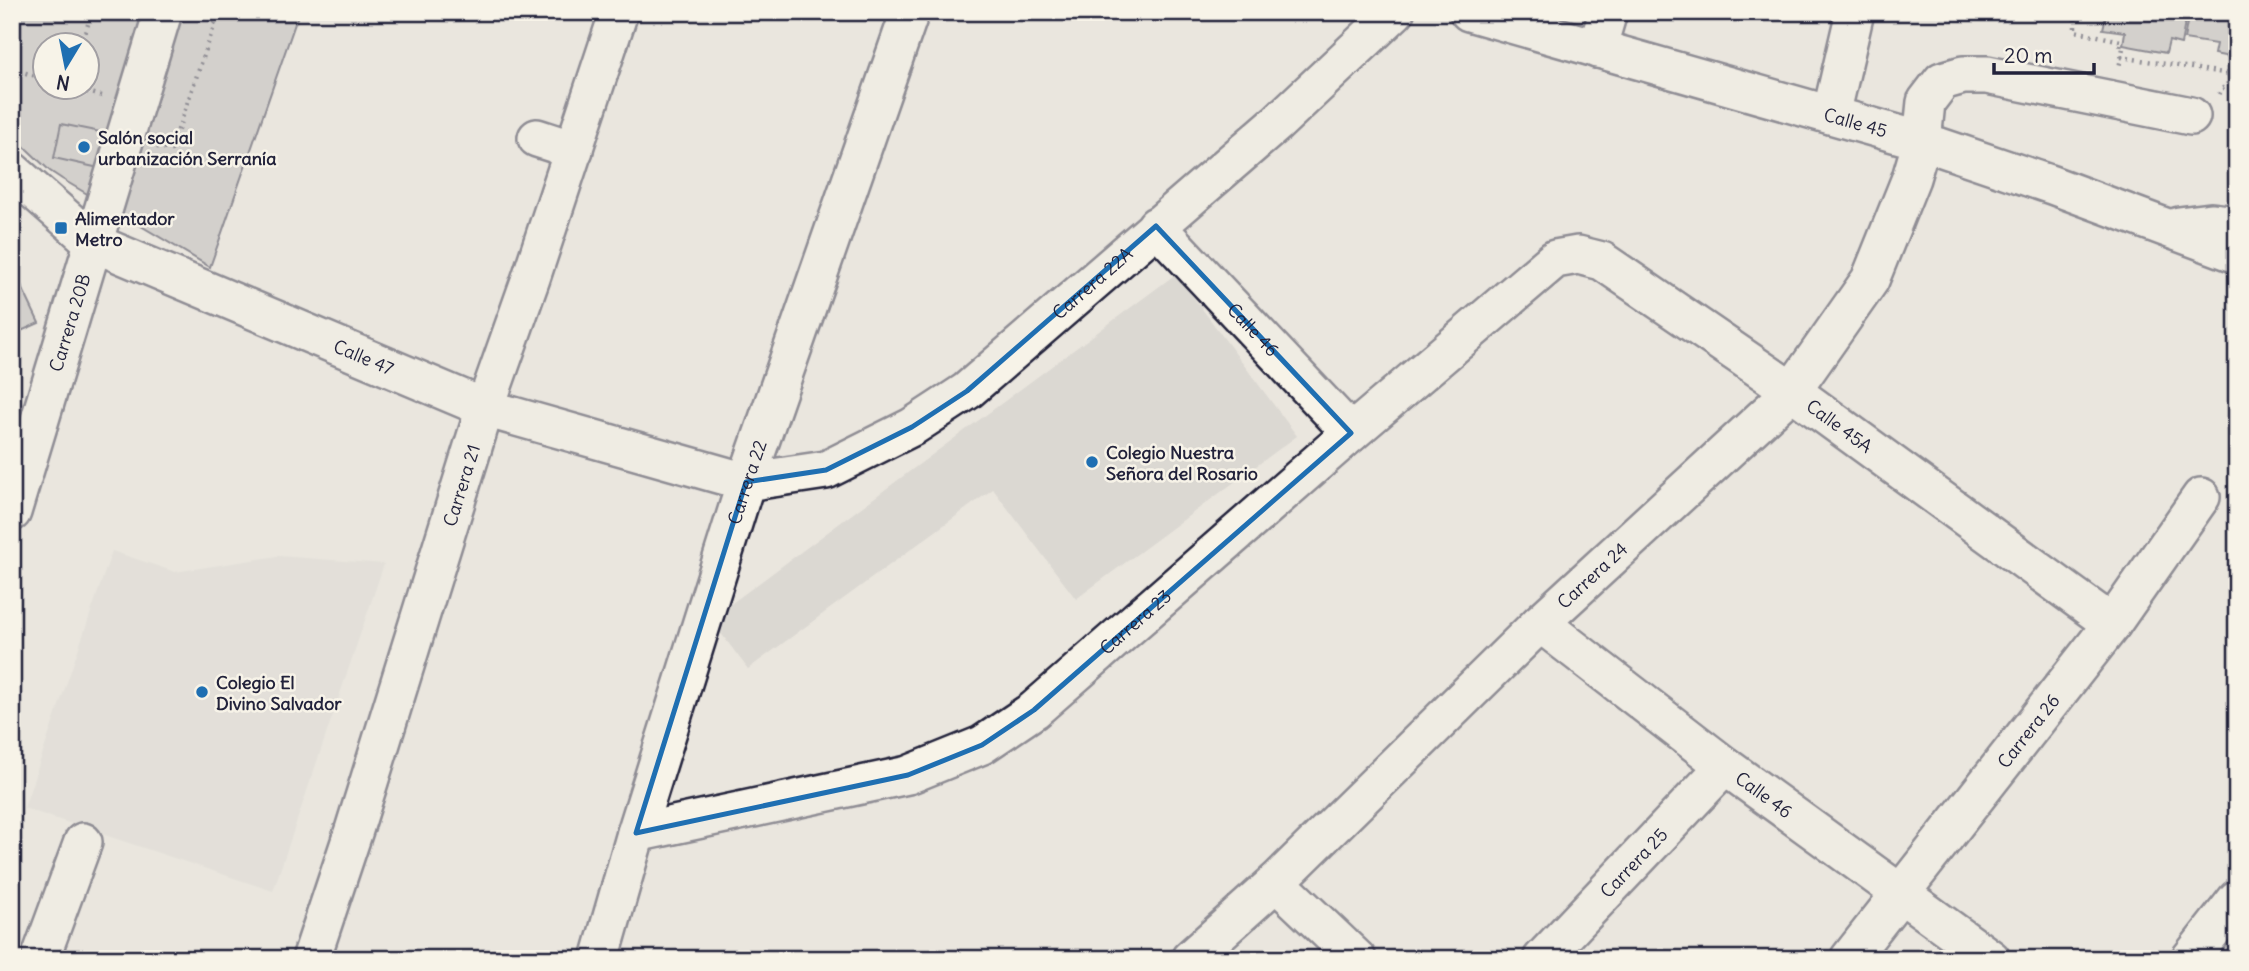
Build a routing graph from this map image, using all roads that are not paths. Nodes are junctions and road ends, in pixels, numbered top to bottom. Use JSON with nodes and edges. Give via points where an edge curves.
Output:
{"nodes":[{"id":1,"x":163,"y":12,"type":"edge"},
{"id":2,"x":619,"y":12,"type":"edge"},
{"id":3,"x":910,"y":12,"type":"edge"},
{"id":4,"x":1395,"y":12,"type":"edge"},
{"id":5,"x":1469,"y":12,"type":"edge"},
{"id":6,"x":1608,"y":12,"type":"edge"},
{"id":7,"x":1855,"y":12,"type":"edge"},
{"id":8,"x":1597,"y":49,"type":"junction"},
{"id":9,"x":2204,"y":110,"type":"road end"},
{"id":10,"x":1831,"y":115,"type":"junction"},
{"id":11,"x":537,"y":138,"type":"dead end"},
{"id":12,"x":1922,"y":141,"type":"junction"},
{"id":13,"x":574,"y":150,"type":"junction"},
{"id":14,"x":12,"y":171,"type":"edge"},
{"id":15,"x":2237,"y":225,"type":"edge"},
{"id":16,"x":1156,"y":226,"type":"junction"},
{"id":17,"x":2164,"y":228,"type":"junction"},
{"id":18,"x":94,"y":243,"type":"junction"},
{"id":19,"x":2237,"y":254,"type":"edge"},
{"id":20,"x":1555,"y":259,"type":"joint"},
{"id":21,"x":1792,"y":391,"type":"junction"},
{"id":22,"x":485,"y":408,"type":"junction"},
{"id":23,"x":1351,"y":433,"type":"junction"},
{"id":24,"x":746,"y":482,"type":"junction"},
{"id":25,"x":2201,"y":497,"type":"dead end"},
{"id":26,"x":12,"y":512,"type":"edge"},
{"id":27,"x":1540,"y":623,"type":"junction"},
{"id":28,"x":2112,"y":624,"type":"junction"},
{"id":29,"x":1726,"y":766,"type":"junction"},
{"id":30,"x":636,"y":832,"type":"junction"},
{"id":31,"x":83,"y":842,"type":"dead end"},
{"id":32,"x":1276,"y":882,"type":"junction"},
{"id":33,"x":1902,"y":892,"type":"junction"},
{"id":34,"x":2237,"y":899,"type":"edge"},
{"id":35,"x":40,"y":959,"type":"edge"},
{"id":36,"x":310,"y":959,"type":"edge"},
{"id":37,"x":600,"y":959,"type":"edge"},
{"id":38,"x":1189,"y":959,"type":"edge"},
{"id":39,"x":1357,"y":959,"type":"edge"},
{"id":40,"x":1542,"y":959,"type":"edge"},
{"id":41,"x":1849,"y":959,"type":"edge"},
{"id":42,"x":1991,"y":959,"type":"edge"},
{"id":43,"x":2190,"y":959,"type":"edge"}],
"edges":[{"from":1,"to":18,"type":"street","name":"Carrera 20B"},
{"from":2,"to":13,"type":"street","name":"Carrera 21"},
{"from":3,"to":24,"type":"street","name":"Carrera 22"},
{"from":4,"to":16,"type":"street","name":"Carrera 22A","via":[[1277,123]]},
{"from":5,"to":8,"type":"street","name":"Calle 45"},
{"from":6,"to":8,"type":"street"},
{"from":7,"to":10,"type":"street"},
{"from":8,"to":10,"type":"street","name":"Calle 45"},
{"from":9,"to":12,"type":"street","name":"Carrera 24","via":[[1963,75],[1942,82],[1926,102]]},
{"from":10,"to":12,"type":"street","name":"Calle 45"},
{"from":11,"to":13,"type":"street"},
{"from":12,"to":17,"type":"street","name":"Calle 45","via":[[2052,184]]},
{"from":12,"to":21,"type":"street","name":"Carrera 24","via":[[1870,280]]},
{"from":13,"to":22,"type":"street","name":"Carrera 21"},
{"from":14,"to":18,"type":"street","name":"Calle 47"},
{"from":15,"to":17,"type":"street","via":[[2211,222]]},
{"from":16,"to":23,"type":"street","name":"Calle 46"},
{"from":16,"to":24,"type":"street","name":"Carrera 22A","via":[[967,391],[912,427],[826,470]]},
{"from":17,"to":19,"type":"street","name":"Calle 45"},
{"from":18,"to":22,"type":"street","name":"Calle 47"},
{"from":18,"to":26,"type":"street","name":"Carrera 20B"},
{"from":20,"to":21,"type":"street","name":"Calle 45A","via":[[1578,255],[1602,261]]},
{"from":20,"to":23,"type":"street","name":"Carrera 23"},
{"from":21,"to":27,"type":"street","name":"Carrera 24"},
{"from":21,"to":28,"type":"street","name":"Calle 45A"},
{"from":22,"to":24,"type":"street","name":"Calle 47"},
{"from":22,"to":36,"type":"street","name":"Carrera 21"},
{"from":23,"to":30,"type":"street","name":"Carrera 23","via":[[1034,710],[982,745],[908,775]]},
{"from":24,"to":30,"type":"street","name":"Carrera 22"},
{"from":25,"to":28,"type":"street","name":"Carrera 26"},
{"from":27,"to":29,"type":"street","name":"Calle 46"},
{"from":27,"to":32,"type":"street","name":"Carrera 24"},
{"from":28,"to":33,"type":"street","name":"Carrera 26"},
{"from":29,"to":33,"type":"street","name":"Calle 46"},
{"from":29,"to":40,"type":"street","name":"Carrera 25"},
{"from":30,"to":37,"type":"street","name":"Carrera 22"},
{"from":31,"to":35,"type":"street"},
{"from":32,"to":38,"type":"street","name":"Carrera 24"},
{"from":32,"to":39,"type":"street"},
{"from":33,"to":41,"type":"street","name":"Carrera 26"},
{"from":33,"to":42,"type":"street","name":"Calle 46"},
{"from":34,"to":43,"type":"street"}]}
